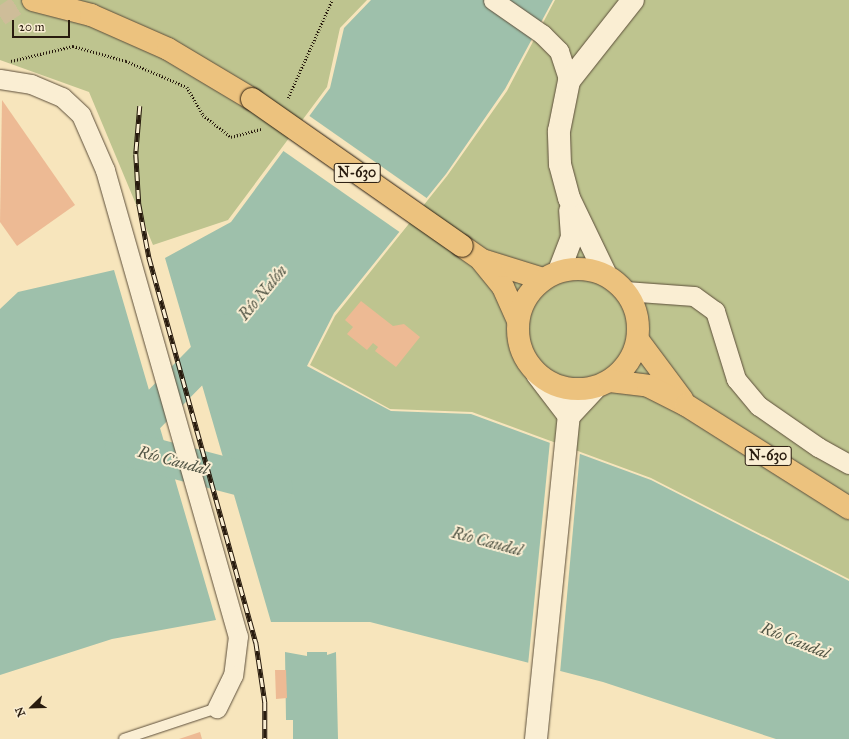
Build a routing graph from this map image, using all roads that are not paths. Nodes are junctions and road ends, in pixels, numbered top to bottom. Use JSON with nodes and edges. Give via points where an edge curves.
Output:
{"nodes":[{"id":1,"x":33,"y":0,"type":"edge"},
{"id":2,"x":493,"y":0,"type":"edge"},
{"id":3,"x":633,"y":0,"type":"edge"},
{"id":4,"x":0,"y":79,"type":"edge"},
{"id":5,"x":569,"y":81,"type":"junction"},
{"id":6,"x":569,"y":198,"type":"junction"},
{"id":7,"x":482,"y":260,"type":"junction"},
{"id":8,"x":551,"y":275,"type":"junction"},
{"id":9,"x":606,"y":275,"type":"junction"},
{"id":10,"x":626,"y":291,"type":"junction"},
{"id":11,"x":518,"y":321,"type":"junction"},
{"id":12,"x":638,"y":340,"type":"junction"},
{"id":13,"x":537,"y":374,"type":"junction"},
{"id":14,"x":602,"y":384,"type":"junction"},
{"id":15,"x":686,"y":405,"type":"junction"},
{"id":16,"x":569,"y":416,"type":"junction"},
{"id":17,"x":849,"y":464,"type":"edge"},
{"id":18,"x":849,"y":508,"type":"edge"},
{"id":19,"x":217,"y":708,"type":"joint"},
{"id":20,"x":124,"y":739,"type":"edge"},
{"id":21,"x":536,"y":739,"type":"edge"}],
"edges":[{"from":1,"to":7,"type":"highway","number":"N-630","bridge":true,"via":[[91,15],[168,49],[252,99]]},
{"from":2,"to":5,"type":"street","via":[[542,34],[559,51]]},
{"from":3,"to":5,"type":"street"},
{"from":4,"to":19,"type":"street","via":[[31,84],[62,97],[81,115],[105,170],[238,636],[233,675]]},
{"from":5,"to":6,"type":"street","via":[[559,131],[560,164]]},
{"from":6,"to":8,"type":"street","via":[[572,237]]},
{"from":6,"to":9,"type":"street"},
{"from":7,"to":8,"type":"highway","number":"N-630"},
{"from":7,"to":11,"type":"highway","number":"N-630","via":[[503,287]]},
{"from":8,"to":9,"type":"highway","number":"N-630","via":[[575,268]]},
{"from":8,"to":11,"type":"highway","number":"N-630","via":[[524,302]]},
{"from":9,"to":10,"type":"highway","number":"N-630"},
{"from":10,"to":12,"type":"highway","number":"N-630","via":[[637,317]]},
{"from":10,"to":17,"type":"street","via":[[694,296],[715,311],[726,354],[740,384],[759,406],[818,447]]},
{"from":11,"to":13,"type":"highway","number":"N-630","via":[[519,340],[526,358]]},
{"from":12,"to":14,"type":"highway","number":"N-630","via":[[623,370]]},
{"from":12,"to":15,"type":"highway","number":"N-630","via":[[654,366]]},
{"from":13,"to":14,"type":"highway","number":"N-630","via":[[564,388]]},
{"from":13,"to":16,"type":"street"},
{"from":14,"to":15,"type":"highway","number":"N-630","via":[[648,386]]},
{"from":14,"to":16,"type":"street"},
{"from":15,"to":18,"type":"highway","number":"N-630"},
{"from":16,"to":21,"type":"street"},
{"from":19,"to":20,"type":"lane"}]}
